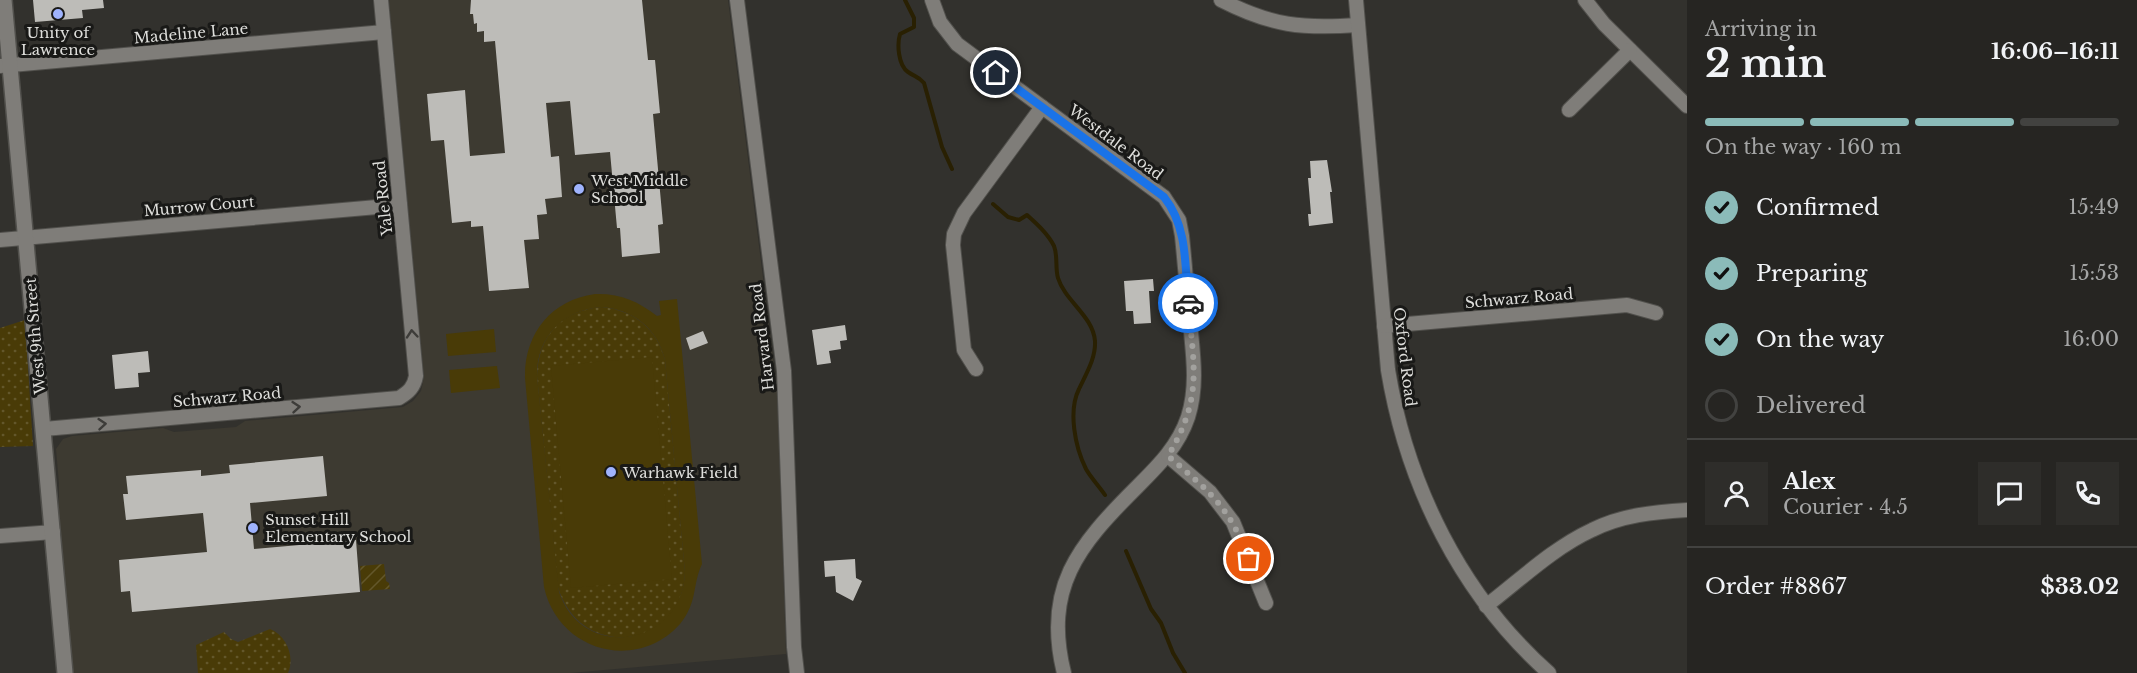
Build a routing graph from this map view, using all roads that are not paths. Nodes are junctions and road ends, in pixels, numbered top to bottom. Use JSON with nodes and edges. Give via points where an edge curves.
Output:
{"nodes":[{"id":1,"x":4,"y":0,"type":"edge"},
{"id":2,"x":381,"y":0,"type":"edge"},
{"id":3,"x":737,"y":0,"type":"edge"},
{"id":4,"x":932,"y":0,"type":"edge"},
{"id":5,"x":1221,"y":0,"type":"edge"},
{"id":6,"x":1356,"y":0,"type":"edge"},
{"id":7,"x":1585,"y":0,"type":"edge"},
{"id":8,"x":1358,"y":25,"type":"junction"},
{"id":9,"x":384,"y":33,"type":"junction"},
{"id":10,"x":1630,"y":50,"type":"junction"},
{"id":11,"x":5,"y":66,"type":"edge"},
{"id":12,"x":1687,"y":106,"type":"edge"},
{"id":13,"x":1042,"y":107,"type":"junction"},
{"id":14,"x":1569,"y":110,"type":"dead end"},
{"id":15,"x":400,"y":205,"type":"junction"},
{"id":16,"x":26,"y":238,"type":"junction"},
{"id":17,"x":0,"y":240,"type":"edge"},
{"id":18,"x":1656,"y":313,"type":"dead end"},
{"id":19,"x":1384,"y":326,"type":"junction"},
{"id":20,"x":976,"y":369,"type":"dead end"},
{"id":21,"x":410,"y":390,"type":"joint"},
{"id":22,"x":44,"y":429,"type":"junction"},
{"id":23,"x":1168,"y":456,"type":"junction"},
{"id":24,"x":1687,"y":510,"type":"edge"},
{"id":25,"x":53,"y":532,"type":"junction"},
{"id":26,"x":0,"y":536,"type":"edge"},
{"id":27,"x":1266,"y":603,"type":"dead end"},
{"id":28,"x":1486,"y":606,"type":"junction"},
{"id":29,"x":65,"y":673,"type":"edge"},
{"id":30,"x":796,"y":673,"type":"edge"},
{"id":31,"x":1064,"y":673,"type":"edge"},
{"id":32,"x":1549,"y":673,"type":"edge"}],
"edges":[{"from":1,"to":11,"type":"street","name":"West 9th Street"},
{"from":2,"to":9,"type":"street","name":"Yale Road"},
{"from":3,"to":30,"type":"street","name":"Harvard Road","via":[[784,371]]},
{"from":4,"to":13,"type":"street","name":"Westdale Road","via":[[940,22],[957,44]]},
{"from":5,"to":8,"type":"street","via":[[1251,15],[1292,26]]},
{"from":6,"to":8,"type":"street","name":"Oxford Road"},
{"from":7,"to":10,"type":"street"},
{"from":8,"to":19,"type":"street","name":"Oxford Road"},
{"from":9,"to":11,"type":"street","name":"Madeline Lane"},
{"from":9,"to":15,"type":"street","name":"Yale Road"},
{"from":10,"to":12,"type":"street"},
{"from":10,"to":14,"type":"street"},
{"from":11,"to":16,"type":"street","name":"West 9th Street"},
{"from":13,"to":20,"type":"street","via":[[963,213],[954,234],[964,350]]},
{"from":13,"to":23,"type":"street","name":"Westdale Road","via":[[1164,197],[1179,220],[1195,383],[1188,417]]},
{"from":15,"to":16,"type":"street","name":"Murrow Court"},
{"from":21,"to":15,"type":"street","name":"Yale Road","one_way":true,"via":[[416,376]]},
{"from":16,"to":17,"type":"street","name":"Murrow Court"},
{"from":16,"to":22,"type":"street","name":"West 9th Street"},
{"from":18,"to":19,"type":"street","name":"Schwarz Road","via":[[1627,305]]},
{"from":19,"to":28,"type":"street","name":"Oxford Road","via":[[1395,409],[1412,465],[1449,549]]},
{"from":22,"to":21,"type":"street","name":"Schwarz Road","one_way":true,"via":[[399,398]]},
{"from":22,"to":25,"type":"street","name":"West 9th Street"},
{"from":23,"to":27,"type":"street","via":[[1210,492],[1233,522]]},
{"from":23,"to":31,"type":"street","name":"Westdale Road","via":[[1099,526],[1074,561],[1060,606],[1058,643]]},
{"from":24,"to":28,"type":"street","via":[[1643,513],[1593,529]]},
{"from":25,"to":26,"type":"street"},
{"from":25,"to":29,"type":"street","name":"West 9th Street"},
{"from":28,"to":32,"type":"street","name":"Oxford Road"}]}
